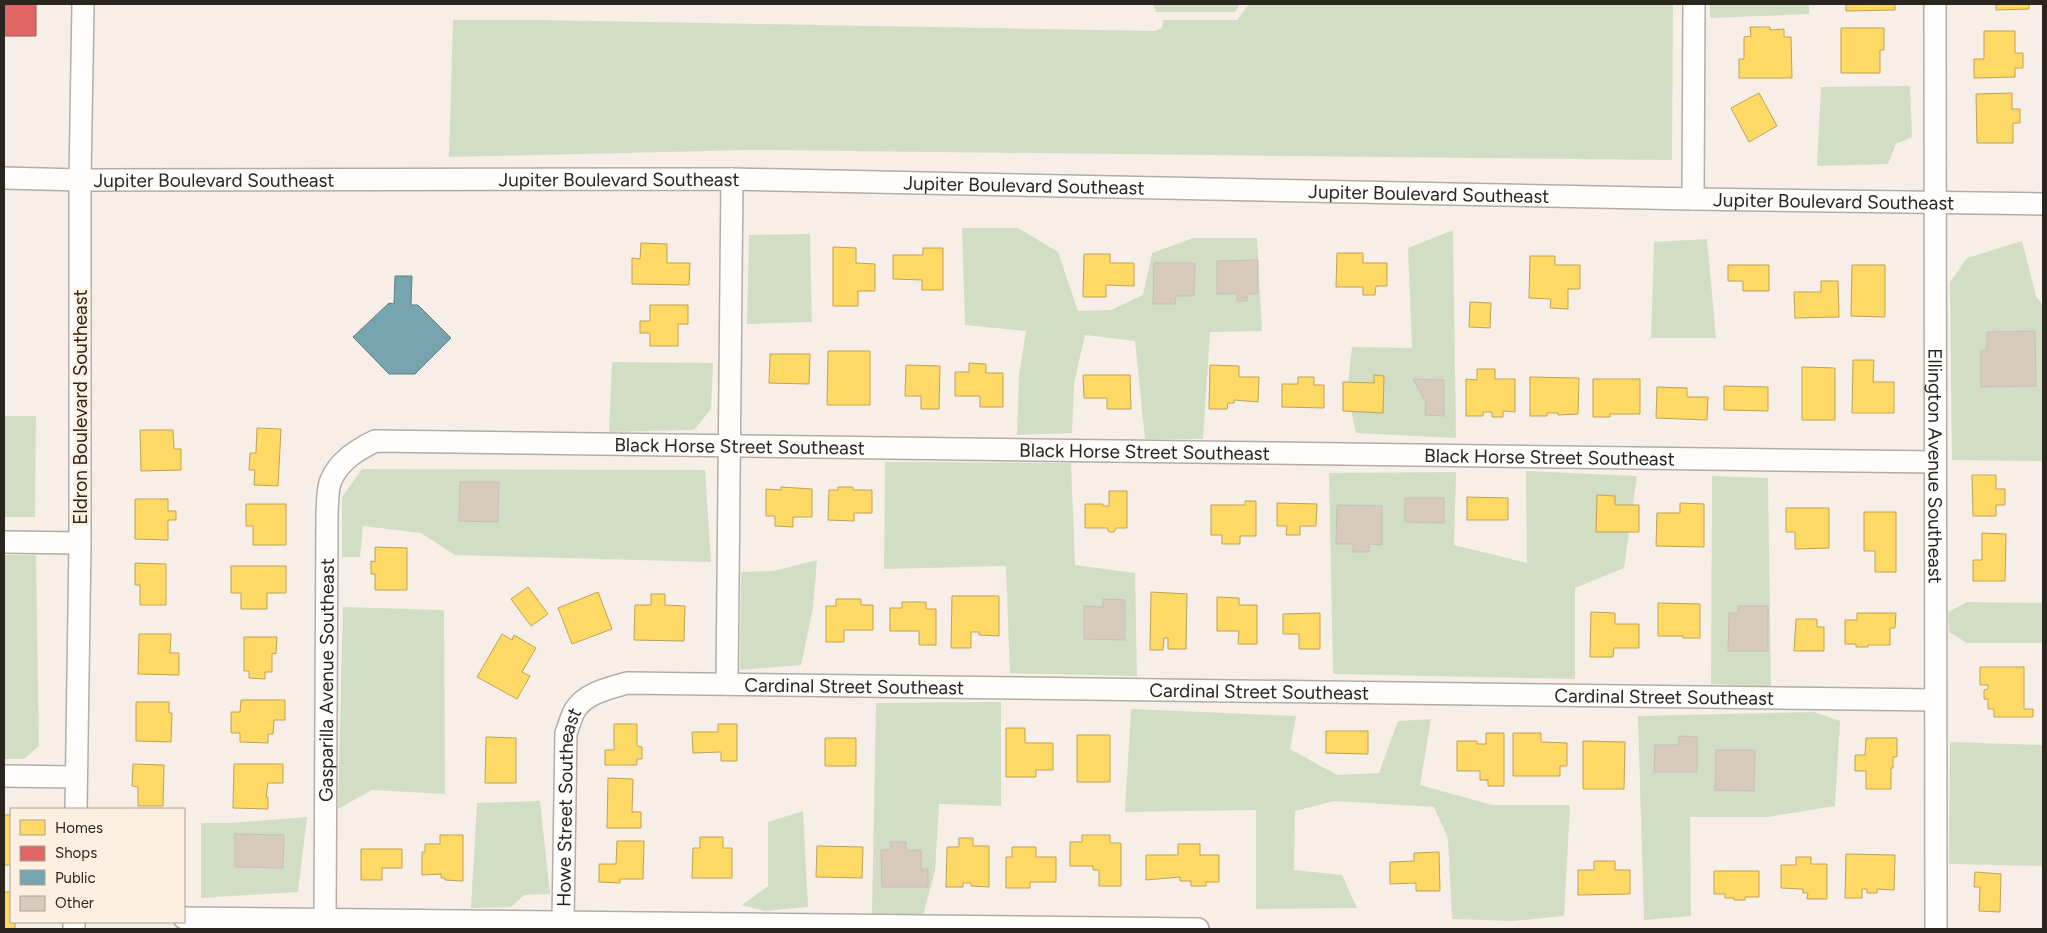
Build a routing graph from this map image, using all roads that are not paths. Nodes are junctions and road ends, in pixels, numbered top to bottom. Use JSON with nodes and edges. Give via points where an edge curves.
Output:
{"nodes":[{"id":1,"x":83,"y":4,"type":"edge"},
{"id":2,"x":1694,"y":4,"type":"edge"},
{"id":3,"x":1936,"y":4,"type":"edge"},
{"id":4,"x":4,"y":178,"type":"edge"},
{"id":5,"x":732,"y":179,"type":"junction"},
{"id":6,"x":80,"y":180,"type":"junction"},
{"id":7,"x":1693,"y":200,"type":"junction"},
{"id":8,"x":1936,"y":202,"type":"junction"},
{"id":9,"x":2043,"y":204,"type":"edge"},
{"id":10,"x":729,"y":447,"type":"junction"},
{"id":11,"x":355,"y":451,"type":"joint"},
{"id":12,"x":1936,"y":462,"type":"junction"},
{"id":13,"x":4,"y":542,"type":"edge"},
{"id":14,"x":80,"y":544,"type":"junction"},
{"id":15,"x":728,"y":684,"type":"junction"},
{"id":16,"x":585,"y":699,"type":"joint"},
{"id":17,"x":1935,"y":700,"type":"junction"},
{"id":18,"x":4,"y":776,"type":"edge"},
{"id":19,"x":76,"y":778,"type":"junction"},
{"id":20,"x":76,"y":808,"type":"edge"},
{"id":21,"x":185,"y":918,"type":"edge"},
{"id":22,"x":325,"y":919,"type":"junction"},
{"id":23,"x":563,"y":921,"type":"junction"},
{"id":24,"x":1198,"y":929,"type":"edge"},
{"id":25,"x":1936,"y":929,"type":"edge"}],
"edges":[{"from":1,"to":6,"type":"street","name":"Eldron Boulevard Southeast"},
{"from":2,"to":7,"type":"street"},
{"from":3,"to":8,"type":"street","name":"Ellington Avenue Southeast"},
{"from":4,"to":6,"type":"street","name":"Jupiter Boulevard Southeast"},
{"from":5,"to":6,"type":"street","name":"Jupiter Boulevard Southeast"},
{"from":5,"to":7,"type":"street","name":"Jupiter Boulevard Southeast"},
{"from":5,"to":10,"type":"street"},
{"from":6,"to":14,"type":"street","name":"Eldron Boulevard Southeast"},
{"from":7,"to":8,"type":"street","name":"Jupiter Boulevard Southeast"},
{"from":8,"to":9,"type":"street","name":"Jupiter Boulevard Southeast"},
{"from":8,"to":12,"type":"street","name":"Ellington Avenue Southeast"},
{"from":10,"to":11,"type":"street","name":"Black Horse Street Southeast","via":[[374,441]]},
{"from":10,"to":12,"type":"street","name":"Black Horse Street Southeast"},
{"from":10,"to":15,"type":"street"},
{"from":11,"to":22,"type":"street","name":"Gasparilla Avenue Southeast","via":[[330,481],[327,512]]},
{"from":12,"to":17,"type":"street","name":"Ellington Avenue Southeast"},
{"from":13,"to":14,"type":"street"},
{"from":14,"to":19,"type":"street","name":"Eldron Boulevard Southeast"},
{"from":15,"to":16,"type":"street","name":"Cardinal Street Southeast","via":[[628,682]]},
{"from":15,"to":17,"type":"street","name":"Cardinal Street Southeast"},
{"from":16,"to":23,"type":"street","name":"Howe Street Southeast","via":[[575,710],[566,734]]},
{"from":17,"to":25,"type":"street","name":"Ellington Avenue Southeast"},
{"from":18,"to":19,"type":"street"},
{"from":19,"to":20,"type":"street","name":"Eldron Boulevard Southeast"},
{"from":21,"to":22,"type":"street"},
{"from":22,"to":23,"type":"street"},
{"from":23,"to":24,"type":"street"}]}
